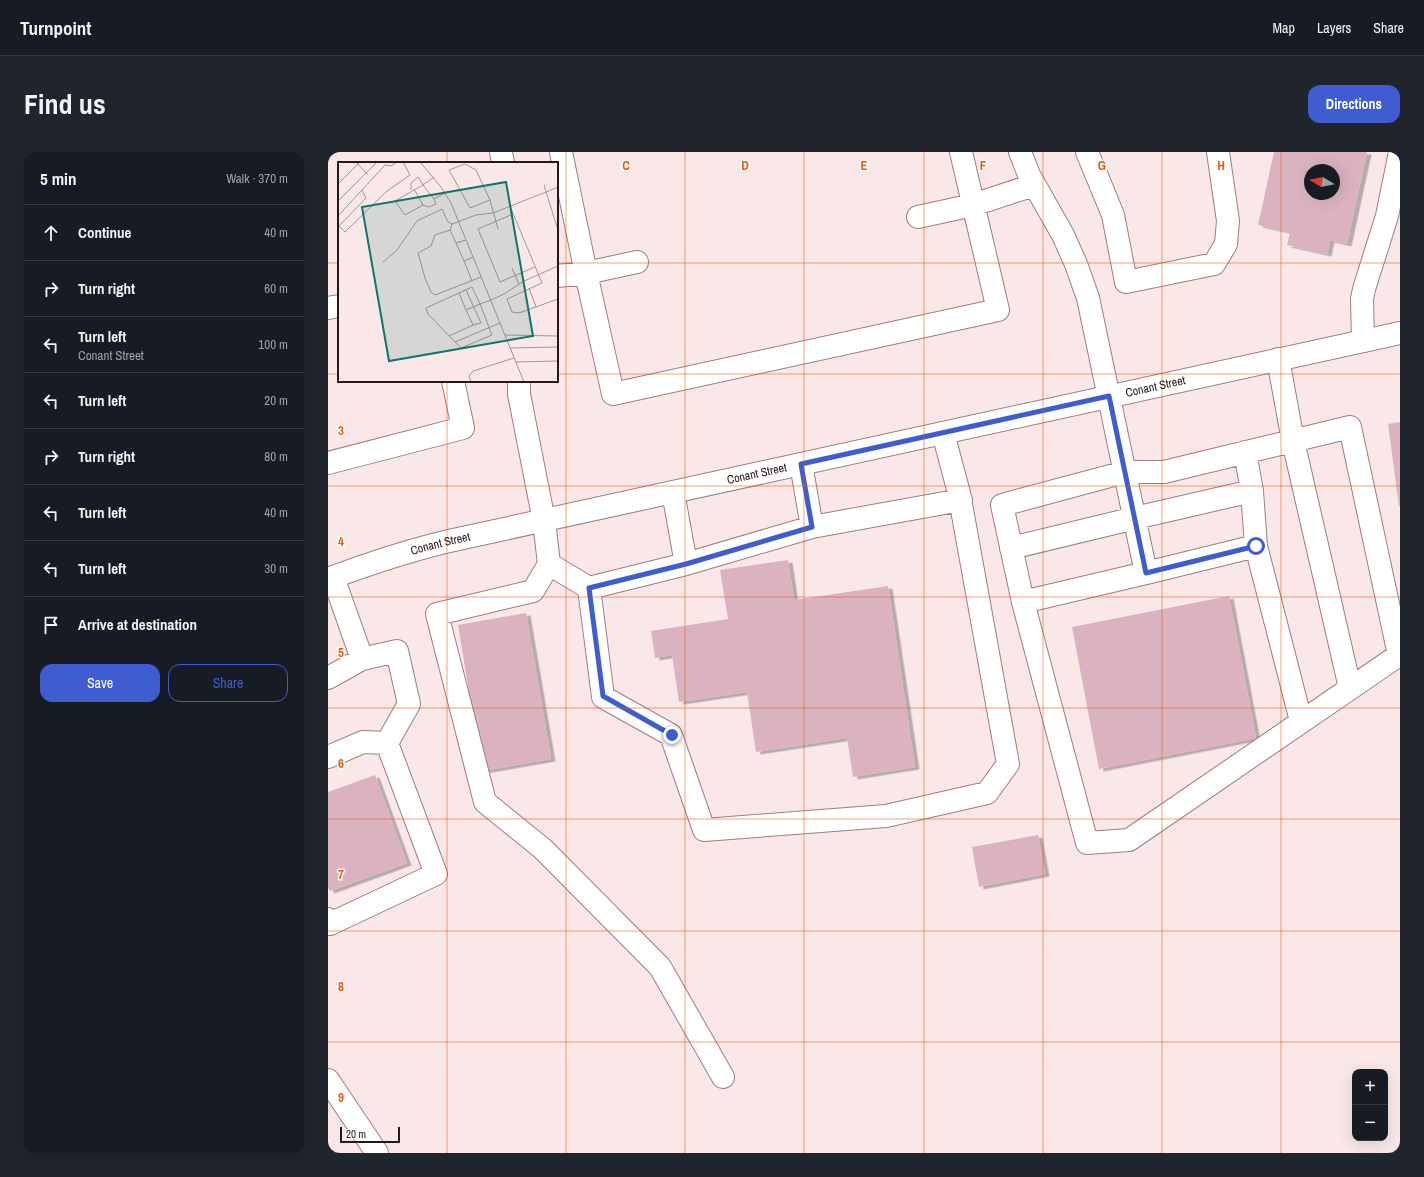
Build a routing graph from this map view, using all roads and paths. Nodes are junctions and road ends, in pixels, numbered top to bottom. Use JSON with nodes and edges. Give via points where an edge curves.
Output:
{"nodes":[{"id":1,"x":502,"y":152,"type":"edge"},
{"id":2,"x":561,"y":152,"type":"edge"},
{"id":3,"x":961,"y":152,"type":"edge"},
{"id":4,"x":1020,"y":152,"type":"edge"},
{"id":5,"x":1086,"y":152,"type":"edge"},
{"id":6,"x":1218,"y":152,"type":"edge"},
{"id":7,"x":1400,"y":152,"type":"edge"},
{"id":8,"x":503,"y":162,"type":"edge"},
{"id":9,"x":1034,"y":186,"type":"junction"},
{"id":10,"x":973,"y":205,"type":"junction"},
{"id":11,"x":918,"y":217,"type":"dead end"},
{"id":12,"x":636,"y":262,"type":"dead end"},
{"id":13,"x":586,"y":273,"type":"junction"},
{"id":14,"x":558,"y":276,"type":"edge"},
{"id":15,"x":338,"y":306,"type":"edge"},
{"id":16,"x":328,"y":308,"type":"edge"},
{"id":17,"x":1400,"y":333,"type":"edge"},
{"id":18,"x":1363,"y":341,"type":"junction"},
{"id":19,"x":1278,"y":359,"type":"junction"},
{"id":20,"x":453,"y":382,"type":"edge"},
{"id":21,"x":519,"y":382,"type":"edge"},
{"id":22,"x":1109,"y":396,"type":"junction"},
{"id":23,"x":943,"y":433,"type":"junction"},
{"id":24,"x":1293,"y":441,"type":"junction"},
{"id":25,"x":1246,"y":452,"type":"junction"},
{"id":26,"x":328,"y":463,"type":"edge"},
{"id":27,"x":801,"y":464,"type":"junction"},
{"id":28,"x":1125,"y":472,"type":"junction"},
{"id":29,"x":1252,"y":491,"type":"junction"},
{"id":30,"x":673,"y":492,"type":"junction"},
{"id":31,"x":961,"y":500,"type":"junction"},
{"id":32,"x":1134,"y":518,"type":"junction"},
{"id":33,"x":544,"y":521,"type":"junction"},
{"id":34,"x":812,"y":527,"type":"junction"},
{"id":35,"x":1256,"y":546,"type":"junction"},
{"id":36,"x":1011,"y":548,"type":"junction"},
{"id":37,"x":549,"y":564,"type":"junction"},
{"id":38,"x":686,"y":564,"type":"junction"},
{"id":39,"x":1146,"y":573,"type":"junction"},
{"id":40,"x":331,"y":578,"type":"edge"},
{"id":41,"x":589,"y":588,"type":"junction"},
{"id":42,"x":1023,"y":602,"type":"junction"},
{"id":43,"x":362,"y":659,"type":"junction"},
{"id":44,"x":328,"y":678,"type":"edge"},
{"id":45,"x":1350,"y":688,"type":"junction"},
{"id":46,"x":1302,"y":722,"type":"junction"},
{"id":47,"x":386,"y":743,"type":"junction"},
{"id":48,"x":328,"y":757,"type":"edge"},
{"id":49,"x":328,"y":919,"type":"edge"},
{"id":50,"x":722,"y":1077,"type":"dead end"},
{"id":51,"x":328,"y":1080,"type":"edge"},
{"id":52,"x":377,"y":1153,"type":"edge"}],
"edges":[{"from":1,"to":8,"type":"main road"},
{"from":2,"to":13,"type":"main road"},
{"from":3,"to":10,"type":"main road"},
{"from":4,"to":9,"type":"main road"},
{"from":5,"to":6,"type":"main road","via":[[1113,215],[1126,282],[1214,264],[1226,244],[1228,221]]},
{"from":7,"to":18,"type":"main road","via":[[1387,216],[1362,298]]},
{"from":9,"to":10,"type":"main road"},
{"from":9,"to":22,"type":"main road","via":[[1063,235],[1076,264],[1088,298]]},
{"from":10,"to":11,"type":"main road"},
{"from":10,"to":13,"type":"main road","via":[[998,310],[613,394]]},
{"from":12,"to":13,"type":"main road"},
{"from":13,"to":14,"type":"main road"},
{"from":15,"to":16,"type":"main road"},
{"from":17,"to":18,"type":"main road","name":"Conant Street"},
{"from":18,"to":19,"type":"main road","name":"Conant Street"},
{"from":19,"to":22,"type":"main road","name":"Conant Street"},
{"from":19,"to":24,"type":"main road"},
{"from":20,"to":26,"type":"main road","via":[[463,428]]},
{"from":21,"to":33,"type":"main road","via":[[518,394]]},
{"from":22,"to":23,"type":"main road","name":"Conant Street"},
{"from":22,"to":28,"type":"main road"},
{"from":23,"to":27,"type":"main road","name":"Conant Street"},
{"from":23,"to":31,"type":"main road"},
{"from":24,"to":25,"type":"main road"},
{"from":24,"to":45,"type":"main road"},
{"from":24,"to":45,"type":"main road","via":[[1350,427],[1399,655]]},
{"from":25,"to":28,"type":"main road","via":[[1164,472]]},
{"from":25,"to":29,"type":"main road"},
{"from":27,"to":30,"type":"main road","name":"Conant Street"},
{"from":27,"to":34,"type":"main road"},
{"from":28,"to":32,"type":"main road"},
{"from":28,"to":36,"type":"main road","via":[[1002,505]]},
{"from":29,"to":32,"type":"main road"},
{"from":29,"to":35,"type":"main road"},
{"from":30,"to":33,"type":"main road","name":"Conant Street"},
{"from":30,"to":38,"type":"main road"},
{"from":31,"to":34,"type":"main road"},
{"from":31,"to":41,"type":"main road","via":[[1008,764],[987,793],[886,816],[704,830],[672,735],[603,696]]},
{"from":32,"to":36,"type":"main road"},
{"from":32,"to":39,"type":"main road"},
{"from":33,"to":37,"type":"main road"},
{"from":33,"to":40,"type":"main road","name":"Conant Street","via":[[409,551]]},
{"from":34,"to":38,"type":"main road"},
{"from":35,"to":39,"type":"main road"},
{"from":35,"to":46,"type":"main road"},
{"from":36,"to":42,"type":"main road"},
{"from":37,"to":41,"type":"main road"},
{"from":37,"to":50,"type":"main road","via":[[533,591],[437,614],[485,802],[544,849],[660,967]]},
{"from":38,"to":41,"type":"main road"},
{"from":39,"to":42,"type":"main road"},
{"from":40,"to":43,"type":"main road"},
{"from":42,"to":46,"type":"main road","via":[[1087,843],[1129,840]]},
{"from":43,"to":44,"type":"main road"},
{"from":43,"to":47,"type":"main road","via":[[397,651],[409,704]]},
{"from":45,"to":46,"type":"main road"},
{"from":47,"to":48,"type":"main road","via":[[363,742]]},
{"from":47,"to":49,"type":"main road","via":[[436,874],[330,924]]},
{"from":51,"to":52,"type":"main road"}]}
